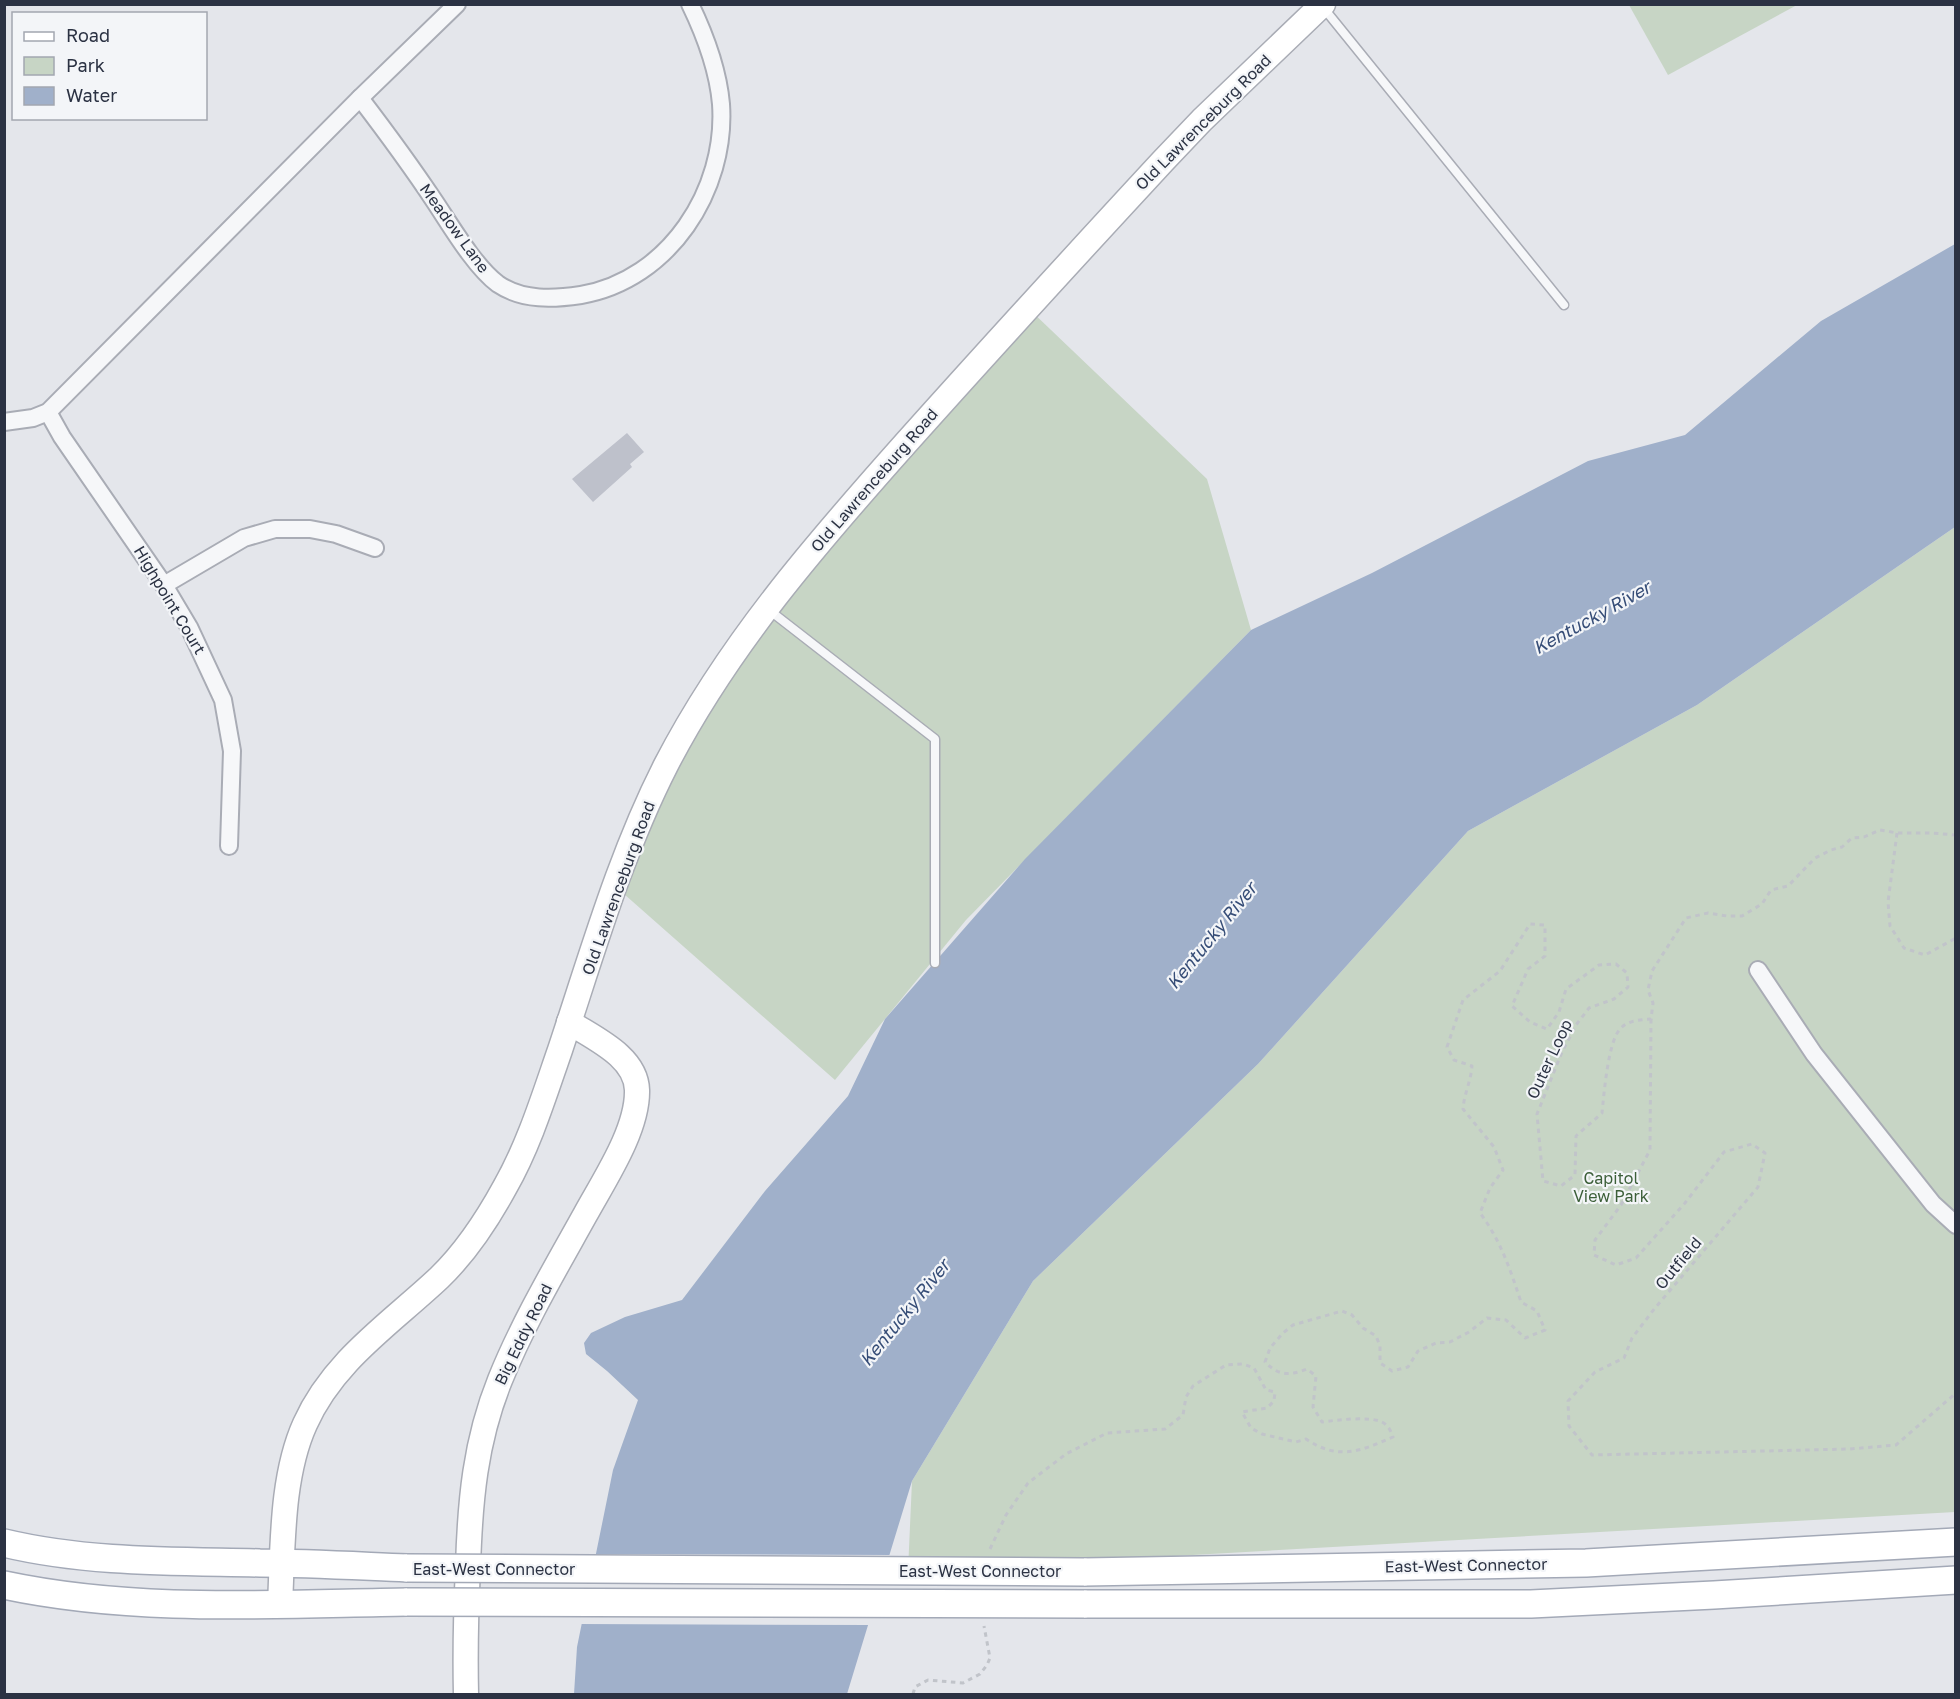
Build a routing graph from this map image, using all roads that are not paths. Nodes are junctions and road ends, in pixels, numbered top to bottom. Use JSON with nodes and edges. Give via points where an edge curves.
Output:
{"nodes":[{"id":1,"x":458,"y":4,"type":"edge"},
{"id":2,"x":690,"y":4,"type":"edge"},
{"id":3,"x":1322,"y":5,"type":"edge"},
{"id":4,"x":360,"y":99,"type":"junction"},
{"id":5,"x":1564,"y":305,"type":"dead end"},
{"id":6,"x":48,"y":412,"type":"junction"},
{"id":7,"x":4,"y":422,"type":"edge"},
{"id":8,"x":375,"y":548,"type":"dead end"},
{"id":9,"x":164,"y":585,"type":"junction"},
{"id":10,"x":767,"y":608,"type":"junction"},
{"id":11,"x":229,"y":846,"type":"dead end"},
{"id":12,"x":935,"y":963,"type":"dead end"},
{"id":13,"x":1758,"y":970,"type":"dead end"},
{"id":14,"x":569,"y":1022,"type":"junction"},
{"id":15,"x":1956,"y":1225,"type":"edge"},
{"id":16,"x":1956,"y":1542,"type":"edge"},
{"id":17,"x":4,"y":1543,"type":"edge"},
{"id":18,"x":282,"y":1563,"type":"junction"},
{"id":19,"x":1956,"y":1580,"type":"edge"},
{"id":20,"x":4,"y":1585,"type":"edge"},
{"id":21,"x":280,"y":1604,"type":"junction"},
{"id":22,"x":466,"y":1695,"type":"edge"}],
"edges":[{"from":1,"to":4,"type":"street"},
{"from":2,"to":4,"type":"street","name":"Meadow Lane","via":[[708,46],[721,103],[718,149],[710,183],[673,243],[643,270],[607,288],[551,298],[532,297],[499,284],[484,271]]},
{"from":3,"to":5,"type":"lane"},
{"from":3,"to":10,"type":"main road","name":"Old Lawrenceburg Road","via":[[1163,161],[878,475]]},
{"from":4,"to":6,"type":"street"},
{"from":6,"to":7,"type":"street"},
{"from":6,"to":9,"type":"street","name":"Highpoint Court"},
{"from":8,"to":9,"type":"street","via":[[310,529],[275,529],[244,538]]},
{"from":9,"to":11,"type":"street","name":"Highpoint Court","via":[[224,700],[232,751]]},
{"from":10,"to":12,"type":"lane","via":[[935,739]]},
{"from":10,"to":14,"type":"main road","name":"Old Lawrenceburg Road","via":[[711,688],[661,775],[618,876]]},
{"from":13,"to":15,"type":"street","via":[[1814,1054],[1933,1204]]},
{"from":14,"to":18,"type":"main road","name":"Old Lawrenceburg Road","via":[[523,1150],[507,1185],[468,1246],[444,1274],[363,1344],[318,1397],[294,1455]]},
{"from":14,"to":22,"type":"main road","name":"Big Eddy Road","via":[[616,1053],[629,1067],[636,1086],[636,1107],[624,1141],[508,1360],[480,1440],[471,1495]]},
{"from":16,"to":18,"type":"main road","name":"East-West Connector","bridge":true,"via":[[1586,1563],[1084,1572],[407,1568]]},
{"from":17,"to":18,"type":"main road","name":"East-West Connector","via":[[121,1559]]},
{"from":18,"to":21,"type":"main road","name":"Old Lawrenceburg Road"},
{"from":19,"to":21,"type":"main road","name":"East-West Connector","bridge":true,"via":[[1531,1604]]},
{"from":20,"to":21,"type":"main road","name":"East-West Connector","via":[[130,1601]]}]}
